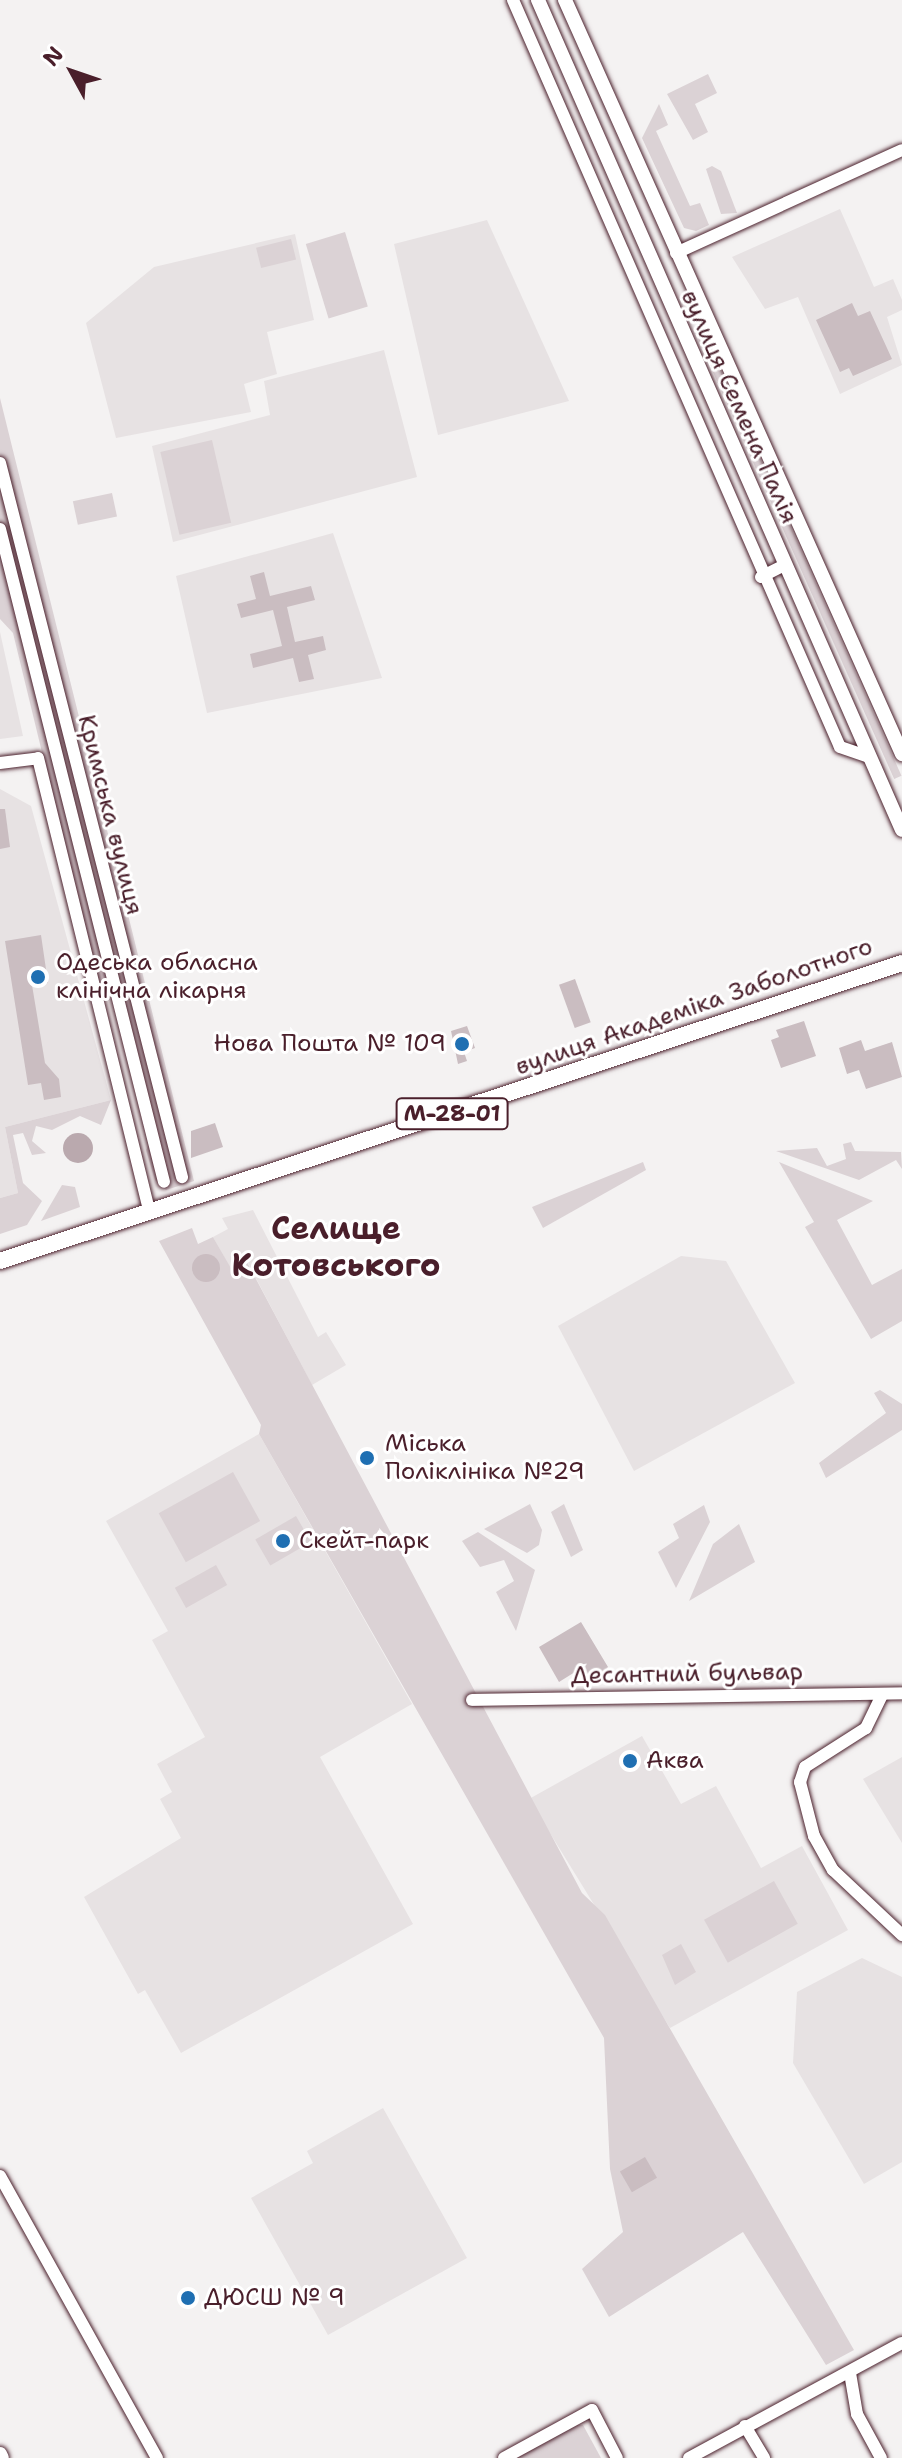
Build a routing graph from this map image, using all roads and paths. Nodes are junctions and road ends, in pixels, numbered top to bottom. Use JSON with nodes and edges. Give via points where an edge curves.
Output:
{"nodes":[{"id":1,"x":513,"y":0,"type":"edge"},
{"id":2,"x":538,"y":0,"type":"edge"},
{"id":3,"x":565,"y":0,"type":"edge"},
{"id":4,"x":902,"y":150,"type":"edge"},
{"id":5,"x":676,"y":253,"type":"junction"},
{"id":6,"x":704,"y":319,"type":"junction"},
{"id":7,"x":680,"y":329,"type":"junction"},
{"id":8,"x":0,"y":463,"type":"edge"},
{"id":9,"x":0,"y":529,"type":"edge"},
{"id":10,"x":785,"y":565,"type":"junction"},
{"id":11,"x":761,"y":577,"type":"junction"},
{"id":12,"x":902,"y":754,"type":"edge"},
{"id":13,"x":869,"y":757,"type":"junction"},
{"id":14,"x":0,"y":763,"type":"edge"},
{"id":15,"x":902,"y":830,"type":"edge"},
{"id":16,"x":902,"y":963,"type":"edge"},
{"id":17,"x":182,"y":1177,"type":"dead end"},
{"id":18,"x":164,"y":1182,"type":"dead end"},
{"id":19,"x":149,"y":1210,"type":"junction"},
{"id":20,"x":0,"y":1261,"type":"edge"},
{"id":21,"x":902,"y":1693,"type":"edge"},
{"id":22,"x":882,"y":1695,"type":"junction"},
{"id":23,"x":472,"y":1700,"type":"dead end"},
{"id":24,"x":902,"y":1935,"type":"edge"},
{"id":25,"x":0,"y":2176,"type":"edge"},
{"id":26,"x":902,"y":2343,"type":"edge"},
{"id":27,"x":850,"y":2373,"type":"junction"},
{"id":28,"x":745,"y":2426,"type":"junction"},
{"id":29,"x":157,"y":2458,"type":"edge"},
{"id":30,"x":504,"y":2458,"type":"edge"},
{"id":31,"x":617,"y":2458,"type":"edge"},
{"id":32,"x":689,"y":2458,"type":"edge"},
{"id":33,"x":764,"y":2458,"type":"edge"},
{"id":34,"x":881,"y":2458,"type":"edge"}],
"edges":[{"from":1,"to":11,"type":"street"},
{"from":2,"to":7,"type":"main road","name":"вулиця Семена Палія"},
{"from":3,"to":5,"type":"main road","name":"вулиця Семена Палія"},
{"from":4,"to":5,"type":"street"},
{"from":5,"to":6,"type":"main road","name":"вулиця Семена Палія"},
{"from":6,"to":7,"type":"main road"},
{"from":6,"to":12,"type":"main road","name":"вулиця Семена Палія"},
{"from":7,"to":10,"type":"main road","name":"вулиця Семена Палія"},
{"from":8,"to":17,"type":"street","name":"Кримська вулиця"},
{"from":9,"to":18,"type":"street","name":"Кримська вулиця"},
{"from":10,"to":11,"type":"street"},
{"from":10,"to":13,"type":"main road","name":"вулиця Семена Палія"},
{"from":11,"to":13,"type":"street","via":[[840,747]]},
{"from":13,"to":15,"type":"main road","name":"вулиця Семена Палія"},
{"from":14,"to":19,"type":"street","via":[[38,758]]},
{"from":16,"to":19,"type":"highway","name":"вулиця Академіка Заболотного","number":"М-28-01"},
{"from":19,"to":20,"type":"highway","name":"вулиця Академіка Заболотного","number":"М-28-01"},
{"from":21,"to":22,"type":"street","name":"Десантний бульвар"},
{"from":22,"to":23,"type":"street","name":"Десантний бульвар"},
{"from":22,"to":24,"type":"street","via":[[873,1721],[805,1767],[800,1782],[814,1836],[833,1870]]},
{"from":25,"to":29,"type":"street"},
{"from":26,"to":27,"type":"street"},
{"from":27,"to":28,"type":"street"},
{"from":27,"to":34,"type":"street","via":[[857,2414]]},
{"from":28,"to":32,"type":"street"},
{"from":28,"to":33,"type":"street"},
{"from":30,"to":31,"type":"street","via":[[592,2410]]}]}
